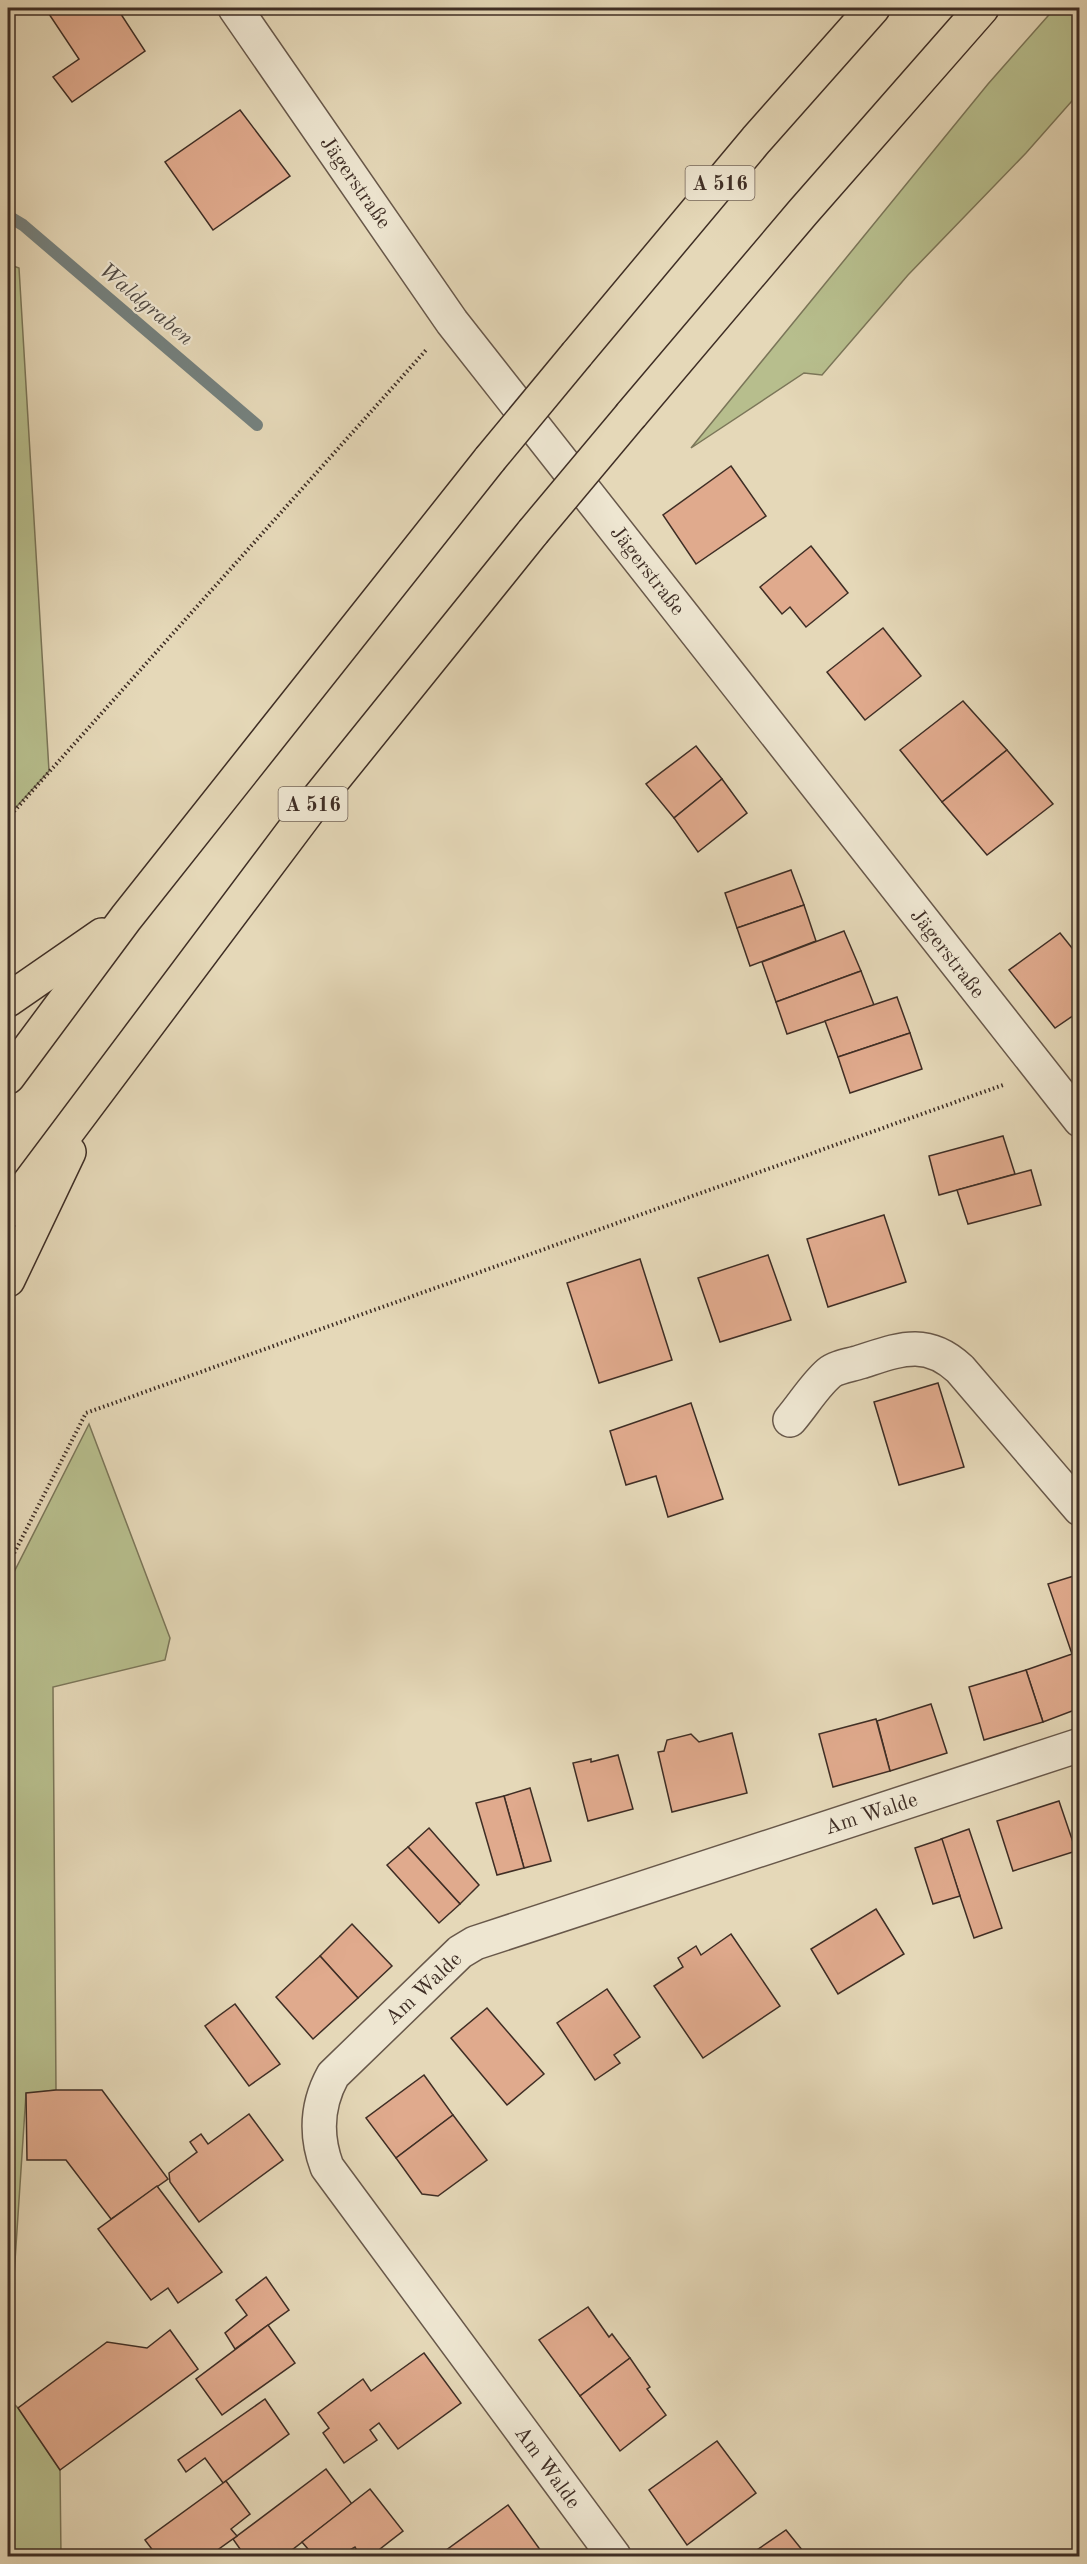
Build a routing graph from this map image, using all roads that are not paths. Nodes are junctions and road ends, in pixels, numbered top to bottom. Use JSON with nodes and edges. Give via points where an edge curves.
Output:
{"nodes":[{"id":1,"x":235,"y":8,"type":"edge"},
{"id":2,"x":873,"y":8,"type":"edge"},
{"id":3,"x":982,"y":8,"type":"edge"},
{"id":4,"x":126,"y":918,"type":"junction"},
{"id":5,"x":8,"y":1000,"type":"edge"},
{"id":6,"x":8,"y":1077,"type":"edge"},
{"id":7,"x":102,"y":1084,"type":"junction"},
{"id":8,"x":1077,"y":1113,"type":"edge"},
{"id":9,"x":8,"y":1211,"type":"edge"},
{"id":10,"x":8,"y":1280,"type":"edge"},
{"id":11,"x":790,"y":1420,"type":"dead end"},
{"id":12,"x":1080,"y":1509,"type":"edge"},
{"id":13,"x":1080,"y":1745,"type":"edge"},
{"id":14,"x":614,"y":2556,"type":"edge"}],
"edges":[{"from":1,"to":8,"type":"street","name":"Jägerstraße","via":[[452,322]]},
{"from":2,"to":4,"type":"highway","number":"A 516","bridge":true,"via":[[756,140],[490,459]]},
{"from":3,"to":7,"type":"highway","number":"A 516","bridge":true,"via":[[803,212],[534,532],[308,811]]},
{"from":4,"to":5,"type":"highway"},
{"from":4,"to":6,"type":"highway","number":"A 516"},
{"from":7,"to":9,"type":"highway","number":"A 516"},
{"from":7,"to":10,"type":"highway"},
{"from":11,"to":12,"type":"street","via":[[830,1371],[901,1349],[920,1348],[938,1353],[960,1368]]},
{"from":13,"to":14,"type":"street","name":"Am Walde","via":[[475,1943],[460,1952],[333,2075],[324,2091],[319,2122],[327,2167]]}]}
